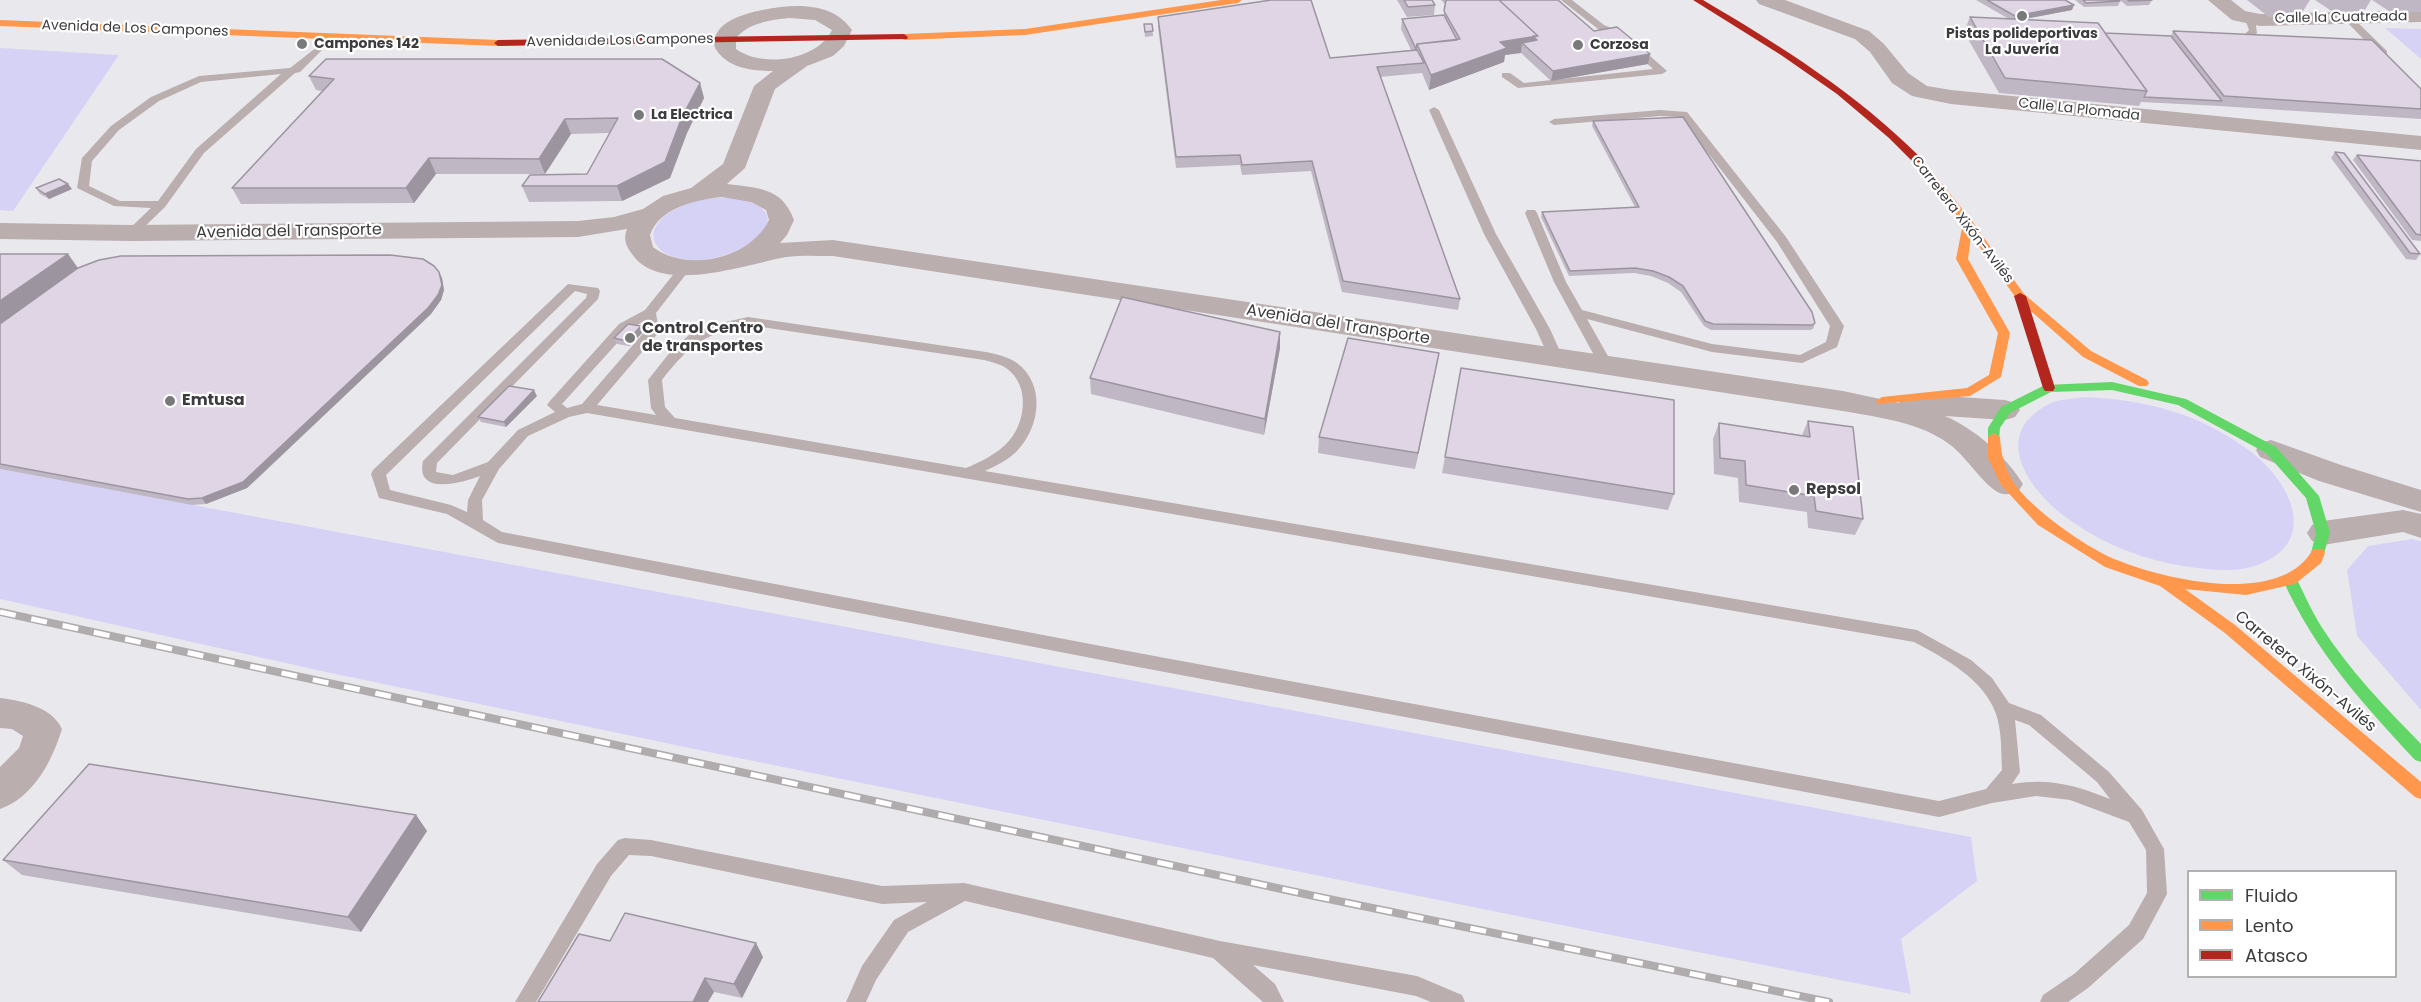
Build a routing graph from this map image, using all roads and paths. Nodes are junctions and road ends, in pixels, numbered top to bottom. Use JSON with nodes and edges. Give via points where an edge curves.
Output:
{"nodes":[{"id":1,"x":1238,"y":0,"type":"edge"},
{"id":2,"x":1566,"y":0,"type":"edge"},
{"id":3,"x":1697,"y":0,"type":"edge"},
{"id":4,"x":1766,"y":0,"type":"edge"},
{"id":5,"x":2218,"y":0,"type":"edge"},
{"id":6,"x":783,"y":6,"type":"edge"},
{"id":7,"x":811,"y":6,"type":"edge"},
{"id":8,"x":2421,"y":16,"type":"edge"},
{"id":9,"x":2349,"y":19,"type":"junction"},
{"id":10,"x":2255,"y":20,"type":"junction"},
{"id":11,"x":0,"y":23,"type":"edge"},
{"id":12,"x":840,"y":38,"type":"junction"},
{"id":13,"x":2226,"y":39,"type":"edge"},
{"id":14,"x":724,"y":40,"type":"junction"},
{"id":15,"x":317,"y":50,"type":"dead end"},
{"id":16,"x":2389,"y":58,"type":"edge"},
{"id":17,"x":804,"y":60,"type":"junction"},
{"id":18,"x":744,"y":62,"type":"junction"},
{"id":19,"x":296,"y":70,"type":"junction"},
{"id":20,"x":1506,"y":75,"type":"dead end"},
{"id":21,"x":765,"y":86,"type":"junction"},
{"id":22,"x":1434,"y":110,"type":"dead end"},
{"id":23,"x":1554,"y":122,"type":"dead end"},
{"id":24,"x":2421,"y":143,"type":"edge"},
{"id":25,"x":733,"y":168,"type":"junction"},
{"id":26,"x":745,"y":191,"type":"junction"},
{"id":27,"x":699,"y":193,"type":"junction"},
{"id":28,"x":161,"y":205,"type":"junction"},
{"id":29,"x":1531,"y":213,"type":"dead end"},
{"id":30,"x":651,"y":214,"type":"junction"},
{"id":31,"x":1968,"y":224,"type":"junction"},
{"id":32,"x":781,"y":225,"type":"junction"},
{"id":33,"x":578,"y":229,"type":"junction"},
{"id":34,"x":0,"y":231,"type":"edge"},
{"id":35,"x":131,"y":233,"type":"junction"},
{"id":36,"x":636,"y":241,"type":"junction"},
{"id":37,"x":833,"y":248,"type":"junction"},
{"id":38,"x":740,"y":260,"type":"junction"},
{"id":39,"x":684,"y":269,"type":"junction"},
{"id":40,"x":2020,"y":296,"type":"junction"},
{"id":41,"x":1578,"y":313,"type":"junction"},
{"id":42,"x":650,"y":314,"type":"junction"},
{"id":43,"x":1556,"y":358,"type":"junction"},
{"id":44,"x":1606,"y":365,"type":"junction"},
{"id":45,"x":2049,"y":388,"type":"junction"},
{"id":46,"x":1843,"y":401,"type":"junction"},
{"id":47,"x":1882,"y":401,"type":"junction"},
{"id":48,"x":2182,"y":402,"type":"junction"},
{"id":49,"x":587,"y":408,"type":"junction"},
{"id":50,"x":2005,"y":410,"type":"junction"},
{"id":51,"x":565,"y":413,"type":"junction"},
{"id":52,"x":671,"y":423,"type":"junction"},
{"id":53,"x":2271,"y":450,"type":"junction"},
{"id":54,"x":493,"y":466,"type":"junction"},
{"id":55,"x":967,"y":473,"type":"junction"},
{"id":56,"x":2008,"y":485,"type":"junction"},
{"id":57,"x":2421,"y":501,"type":"edge"},
{"id":58,"x":475,"y":524,"type":"junction"},
{"id":59,"x":2421,"y":526,"type":"edge"},
{"id":60,"x":2323,"y":533,"type":"junction"},
{"id":61,"x":2290,"y":580,"type":"junction"},
{"id":62,"x":2165,"y":582,"type":"junction"},
{"id":63,"x":2002,"y":708,"type":"junction"},
{"id":64,"x":9,"y":714,"type":"edge"},
{"id":65,"x":2421,"y":755,"type":"edge"},
{"id":66,"x":2421,"y":792,"type":"edge"},
{"id":67,"x":0,"y":793,"type":"edge"},
{"id":68,"x":1992,"y":795,"type":"junction"},
{"id":69,"x":2135,"y":816,"type":"junction"},
{"id":70,"x":964,"y":892,"type":"junction"},
{"id":71,"x":1220,"y":950,"type":"junction"},
{"id":72,"x":525,"y":1002,"type":"edge"},
{"id":73,"x":856,"y":1002,"type":"edge"},
{"id":74,"x":1274,"y":1002,"type":"edge"},
{"id":75,"x":1455,"y":1002,"type":"edge"},
{"id":76,"x":2050,"y":1002,"type":"edge"}],
"edges":[{"from":1,"to":12,"type":"main road","name":"Avenida de Los Campones","via":[[1025,32]]},
{"from":2,"to":20,"type":"lane","via":[[1601,27],[1621,35],[1662,72],[1522,86]]},
{"from":3,"to":31,"type":"main road","name":"Carretera Xixón-Avilés","via":[[1772,44],[1855,103],[1915,158]]},
{"from":4,"to":24,"type":"street","name":"Calle La Plomada","via":[[1862,35],[1899,78],[1920,91]]},
{"from":5,"to":10,"type":"street","via":[[2240,16]]},
{"from":6,"to":7,"type":"street"},
{"from":6,"to":14,"type":"street","via":[[742,23]]},
{"from":7,"to":12,"type":"street","via":[[837,23],[842,30]]},
{"from":8,"to":9,"type":"street","name":"Calle la Cuatreada"},
{"from":9,"to":10,"type":"street","name":"Calle la Cuatreada"},
{"from":9,"to":16,"type":"lane"},
{"from":10,"to":13,"type":"lane","via":[[2254,31],[2248,36]]},
{"from":11,"to":14,"type":"main road","name":"Avenida de Los Campones","via":[[482,43]]},
{"from":12,"to":14,"type":"main road","name":"Avenida de Los Campones"},
{"from":12,"to":17,"type":"street","via":[[833,47]]},
{"from":14,"to":18,"type":"street","via":[[724,49]]},
{"from":15,"to":19,"type":"lane"},
{"from":17,"to":18,"type":"street","via":[[782,64]]},
{"from":17,"to":21,"type":"street"},
{"from":18,"to":21,"type":"street"},
{"from":19,"to":28,"type":"lane","via":[[200,151]]},
{"from":19,"to":28,"type":"lane","via":[[199,79],[155,99],[115,128],[86,160],[83,188],[118,204]]},
{"from":21,"to":25,"type":"street"},
{"from":22,"to":43,"type":"lane","via":[[1490,234]]},
{"from":23,"to":41,"type":"lane","via":[[1683,114],[1782,240],[1837,326],[1832,344],[1802,358],[1712,348]]},
{"from":25,"to":26,"type":"street"},
{"from":25,"to":27,"type":"street"},
{"from":26,"to":27,"type":"street"},
{"from":26,"to":32,"type":"street","via":[[774,203],[781,213]]},
{"from":27,"to":30,"type":"street"},
{"from":28,"to":35,"type":"lane"},
{"from":29,"to":41,"type":"lane","via":[[1560,282]]},
{"from":30,"to":33,"type":"street"},
{"from":30,"to":36,"type":"street","via":[[637,232]]},
{"from":31,"to":40,"type":"main road","name":"Carretera Xixón-Avilés"},
{"from":31,"to":47,"type":"main road","via":[[1962,259],[2004,333],[1995,377],[1970,392]]},
{"from":32,"to":37,"type":"street"},
{"from":32,"to":38,"type":"street","via":[[774,238],[760,250]]},
{"from":33,"to":35,"type":"street","name":"Avenida del Transporte"},
{"from":33,"to":36,"type":"street"},
{"from":34,"to":35,"type":"street","name":"Avenida del Transporte"},
{"from":36,"to":39,"type":"street","via":[[640,252],[650,260]]},
{"from":37,"to":38,"type":"street","via":[[789,249]]},
{"from":37,"to":43,"type":"street","name":"Avenida del Transporte"},
{"from":38,"to":39,"type":"street"},
{"from":39,"to":42,"type":"lane"},
{"from":40,"to":45,"type":"main road","name":"Carretera Xixón-Avilés"},
{"from":40,"to":48,"type":"main road","name":"Carretera Xixón-Avilés","via":[[2087,354]]},
{"from":41,"to":44,"type":"lane"},
{"from":42,"to":49,"type":"lane","via":[[652,332]]},
{"from":42,"to":51,"type":"lane","via":[[624,327],[554,405]]},
{"from":43,"to":44,"type":"street","name":"Avenida del Transporte"},
{"from":44,"to":46,"type":"street","name":"Avenida del Transporte"},
{"from":45,"to":48,"type":"main road","via":[[2112,386]]},
{"from":45,"to":50,"type":"main road"},
{"from":46,"to":47,"type":"street"},
{"from":46,"to":56,"type":"street","via":[[1945,428],[1979,453]]},
{"from":47,"to":50,"type":"street"},
{"from":48,"to":53,"type":"main road"},
{"from":49,"to":51,"type":"lane"},
{"from":49,"to":52,"type":"lane"},
{"from":50,"to":56,"type":"main road","via":[[1994,428],[1995,458]]},
{"from":51,"to":54,"type":"lane","via":[[523,433]]},
{"from":52,"to":55,"type":"lane"},
{"from":52,"to":55,"type":"lane","via":[[658,408],[655,380],[689,340],[713,327],[748,321],[986,356],[1013,366],[1028,386],[1032,403],[1013,446],[993,462]]},
{"from":53,"to":57,"type":"street"},
{"from":53,"to":60,"type":"main road","via":[[2312,496]]},
{"from":54,"to":58,"type":"lane","via":[[475,501]]},
{"from":54,"to":58,"type":"lane","via":[[454,480],[430,476],[428,470],[430,461],[592,299],[594,291],[572,287],[378,474],[384,494],[450,510]]},
{"from":55,"to":63,"type":"lane","via":[[1917,636],[1956,657],[1977,674]]},
{"from":56,"to":62,"type":"main road","via":[[2043,522],[2110,563]]},
{"from":58,"to":68,"type":"lane","via":[[498,537],[1939,809]]},
{"from":59,"to":60,"type":"street","via":[[2403,521]]},
{"from":60,"to":61,"type":"main road","via":[[2316,559]]},
{"from":61,"to":62,"type":"main road","via":[[2246,590]]},
{"from":61,"to":65,"type":"main road","name":"Carretera Xixón-Avilés","via":[[2297,601],[2330,655]]},
{"from":62,"to":66,"type":"main road","name":"Carretera Xixón-Avilés","via":[[2230,629]]},
{"from":63,"to":68,"type":"lane","via":[[2009,736],[2011,772]]},
{"from":63,"to":69,"type":"lane","via":[[2035,720],[2103,777]]},
{"from":64,"to":67,"type":"street","via":[[44,729],[35,756]]},
{"from":68,"to":69,"type":"lane","via":[[2036,788],[2072,792]]},
{"from":69,"to":76,"type":"lane","via":[[2155,849],[2157,894],[2136,932],[2081,981]]},
{"from":70,"to":71,"type":"lane"},
{"from":70,"to":72,"type":"lane","via":[[882,895],[625,846],[604,870]]},
{"from":70,"to":73,"type":"lane","via":[[901,926],[869,973]]},
{"from":71,"to":74,"type":"lane","via":[[1268,991]]},
{"from":71,"to":75,"type":"lane","via":[[1417,986]]}]}
